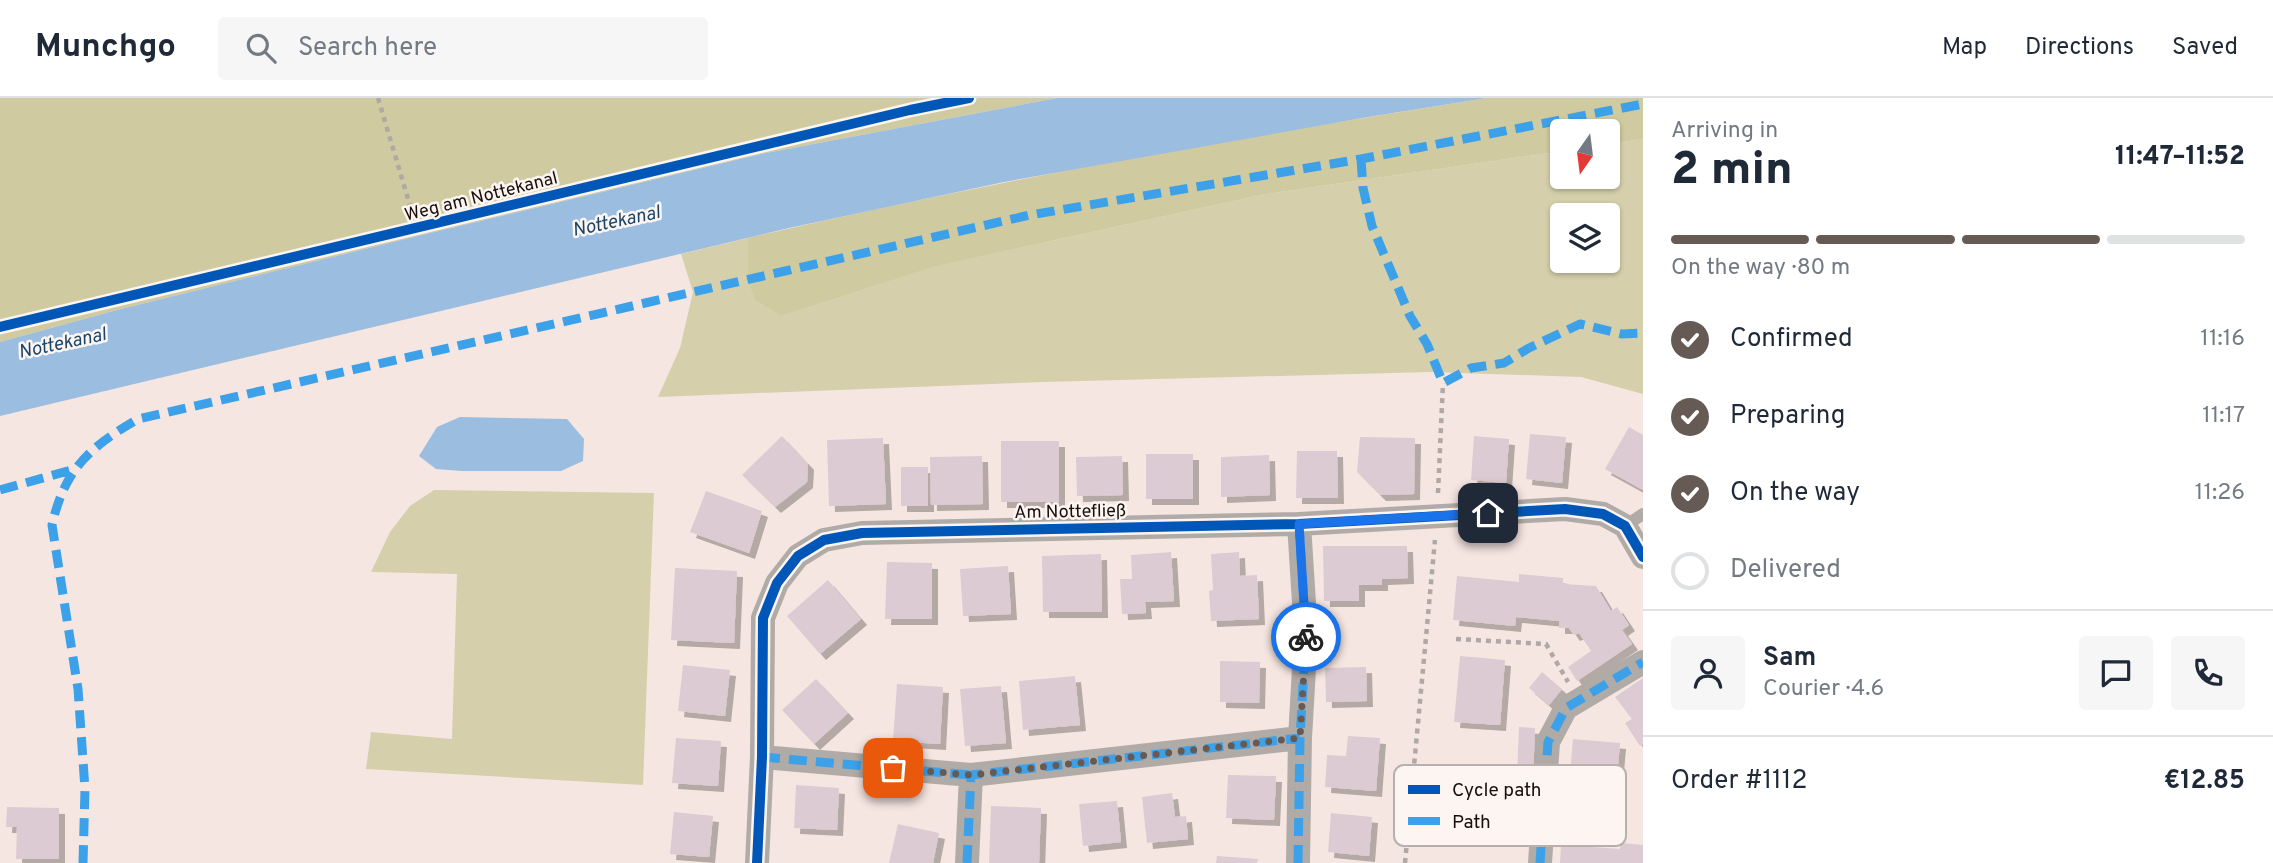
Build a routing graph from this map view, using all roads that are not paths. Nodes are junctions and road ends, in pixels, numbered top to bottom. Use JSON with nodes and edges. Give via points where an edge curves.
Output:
{"nodes":[{"id":1,"x":1634,"y":520,"type":"edge"},
{"id":2,"x":1299,"y":524,"type":"junction"},
{"id":3,"x":1643,"y":557,"type":"edge"},
{"id":4,"x":1643,"y":662,"type":"edge"},
{"id":5,"x":1300,"y":738,"type":"junction"},
{"id":6,"x":762,"y":757,"type":"junction"},
{"id":7,"x":1546,"y":765,"type":"edge"},
{"id":8,"x":971,"y":775,"type":"junction"},
{"id":9,"x":757,"y":863,"type":"edge"},
{"id":10,"x":967,"y":863,"type":"edge"},
{"id":11,"x":1298,"y":863,"type":"edge"}],
"edges":[{"from":1,"to":2,"type":"street","name":"Am Nottefließ","via":[[1565,509]]},
{"from":1,"to":3,"type":"street","name":"Am Nottefließ"},
{"from":2,"to":5,"type":"street","via":[[1306,634]]},
{"from":2,"to":6,"type":"street","name":"Am Nottefließ","via":[[862,533],[824,540],[798,556],[777,583],[763,618]]},
{"from":4,"to":7,"type":"street","via":[[1566,708],[1548,742]]},
{"from":5,"to":8,"type":"street"},
{"from":5,"to":11,"type":"street"},
{"from":6,"to":8,"type":"street"},
{"from":6,"to":9,"type":"street","name":"Am Nottefließ"},
{"from":8,"to":10,"type":"street"}]}
